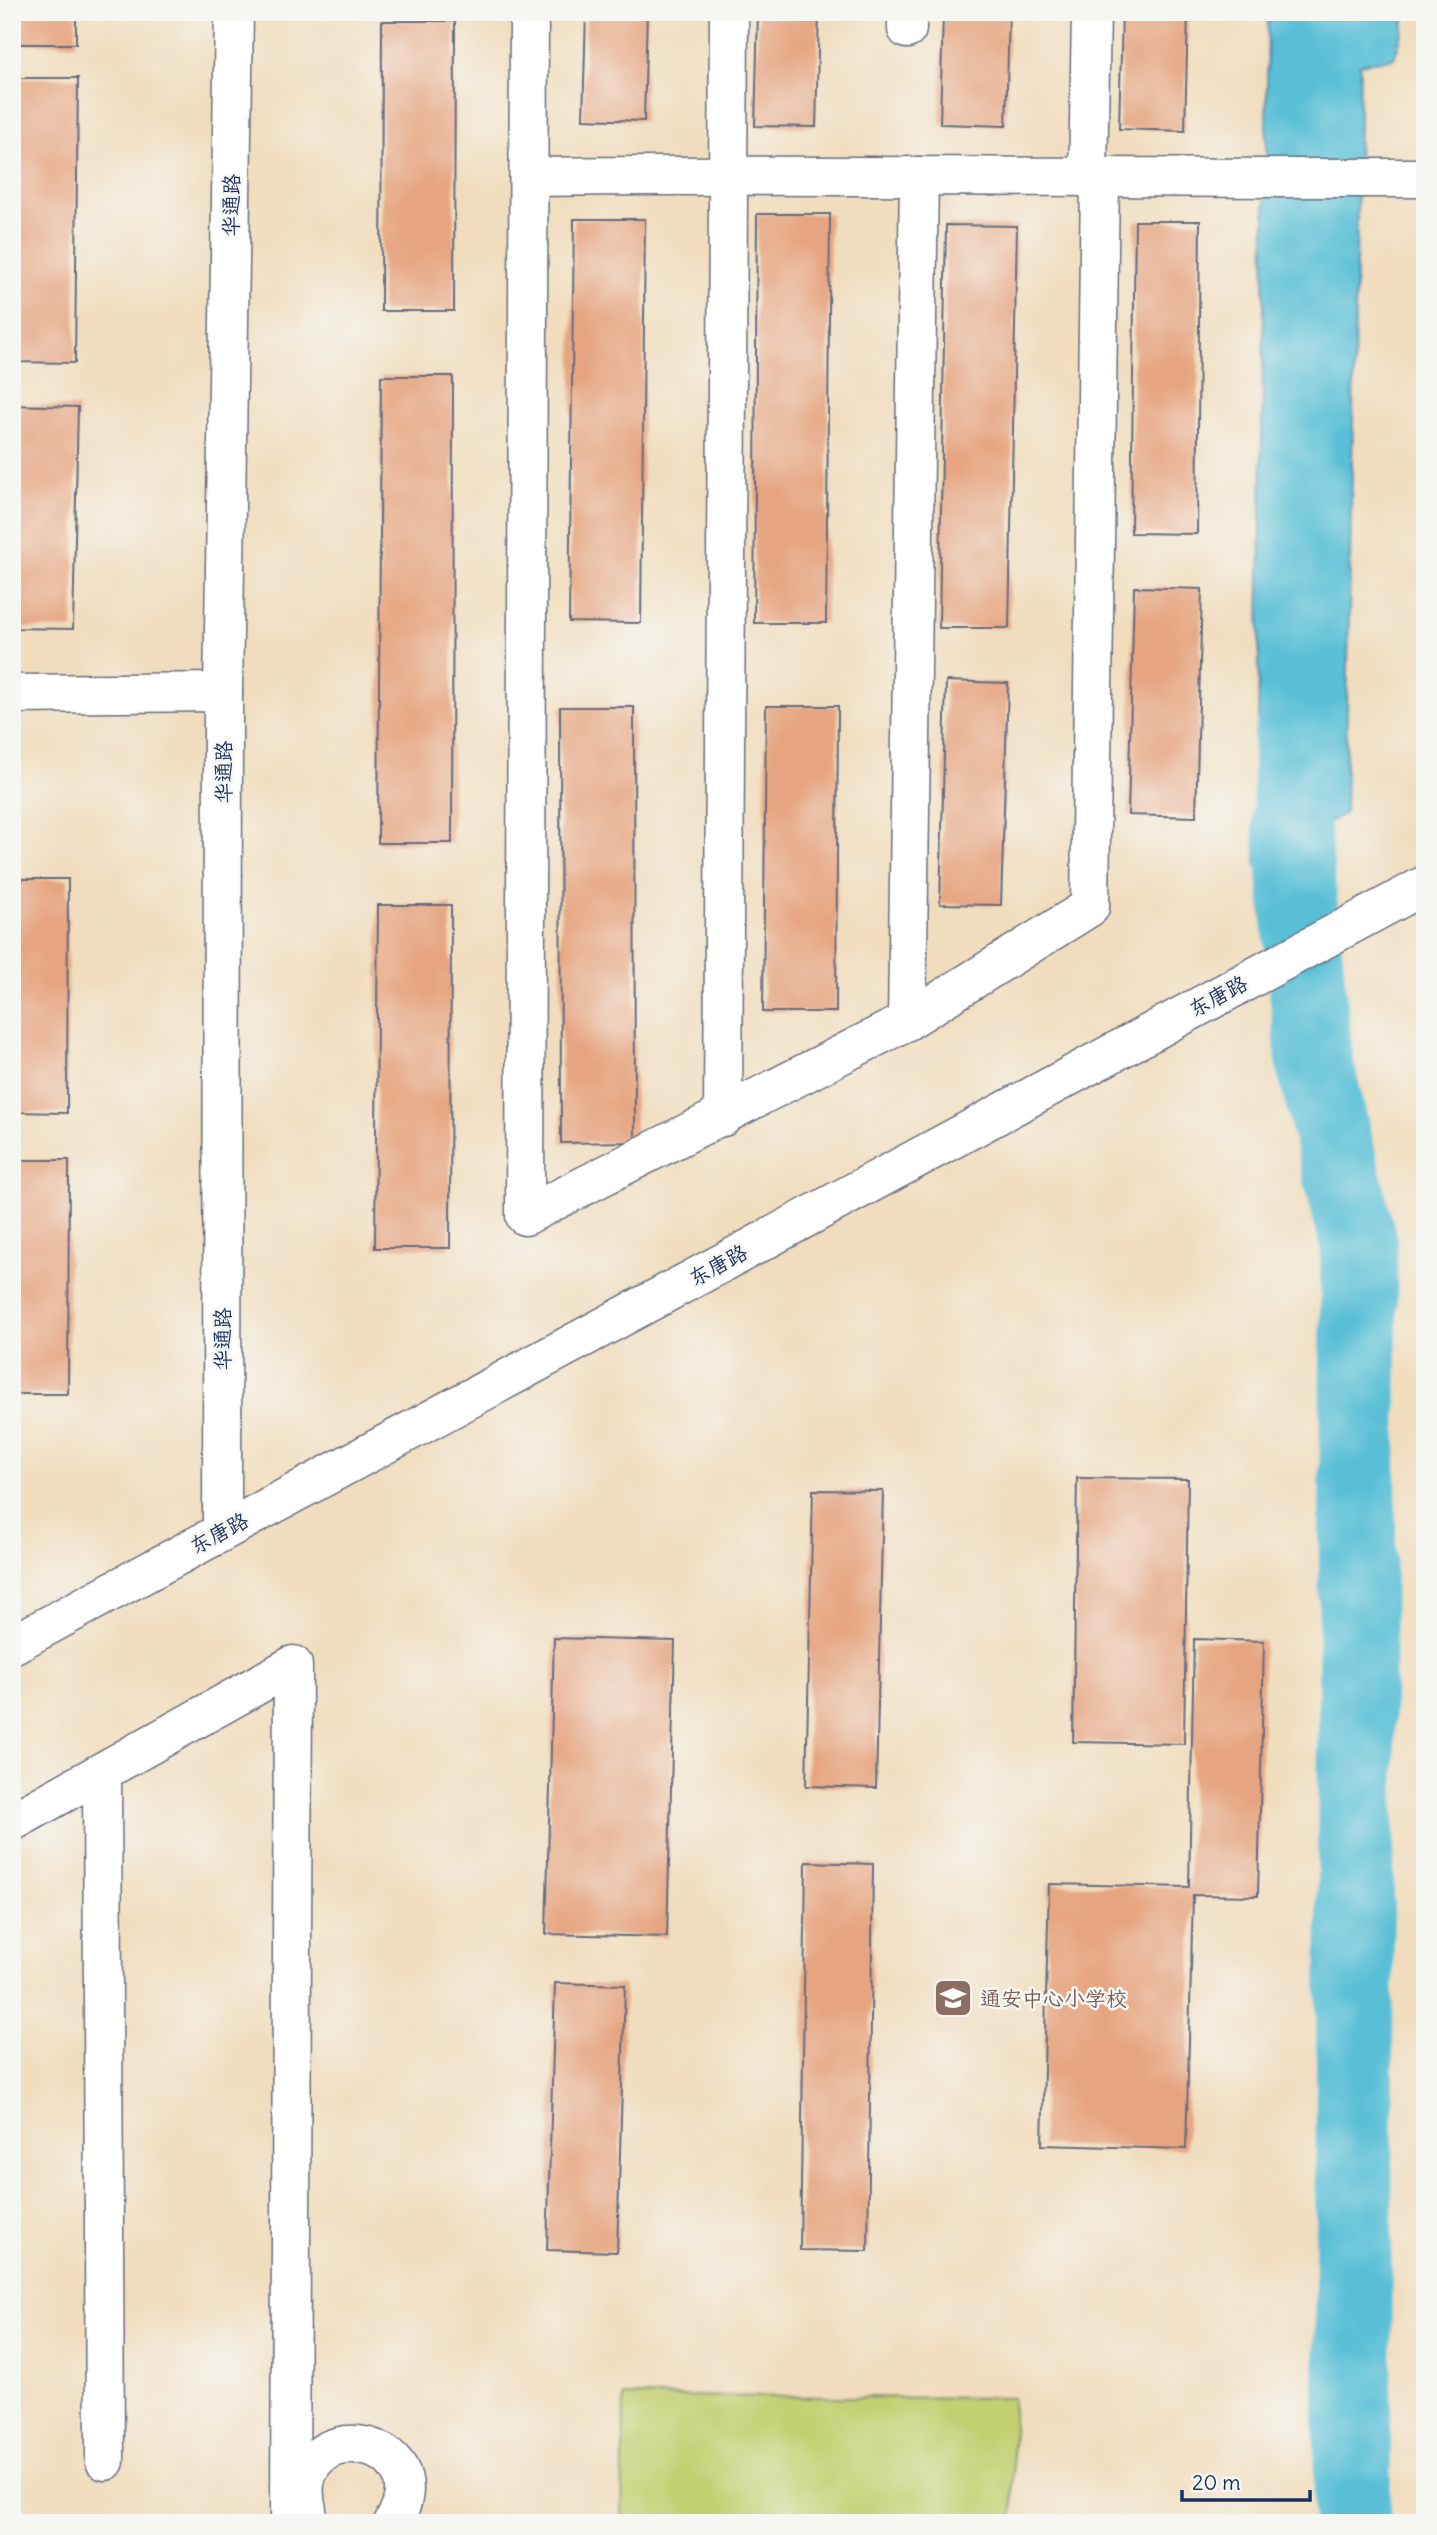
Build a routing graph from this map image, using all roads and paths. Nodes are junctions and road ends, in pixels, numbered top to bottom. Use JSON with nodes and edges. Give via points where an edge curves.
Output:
{"nodes":[{"id":1,"x":234,"y":12,"type":"edge"},
{"id":2,"x":529,"y":12,"type":"edge"},
{"id":3,"x":729,"y":12,"type":"edge"},
{"id":4,"x":1091,"y":12,"type":"edge"},
{"id":5,"x":728,"y":175,"type":"junction"},
{"id":6,"x":919,"y":176,"type":"junction"},
{"id":7,"x":529,"y":177,"type":"junction"},
{"id":8,"x":1425,"y":178,"type":"edge"},
{"id":9,"x":1094,"y":179,"type":"junction"},
{"id":10,"x":223,"y":692,"type":"junction"},
{"id":11,"x":12,"y":694,"type":"edge"},
{"id":12,"x":1411,"y":892,"type":"edge"},
{"id":13,"x":907,"y":1021,"type":"junction"},
{"id":14,"x":723,"y":1117,"type":"junction"},
{"id":15,"x":222,"y":1531,"type":"junction"},
{"id":16,"x":12,"y":1645,"type":"edge"},
{"id":17,"x":102,"y":1772,"type":"junction"},
{"id":18,"x":12,"y":1822,"type":"edge"},
{"id":19,"x":105,"y":2461,"type":"dead end"},
{"id":20,"x":300,"y":2520,"type":"edge"},
{"id":21,"x":393,"y":2523,"type":"edge"}],
"edges":[{"from":1,"to":10,"type":"street","name":"华通路"},
{"from":2,"to":7,"type":"street"},
{"from":3,"to":5,"type":"street"},
{"from":4,"to":9,"type":"street"},
{"from":5,"to":6,"type":"street"},
{"from":5,"to":7,"type":"street"},
{"from":5,"to":14,"type":"street"},
{"from":6,"to":9,"type":"street"},
{"from":6,"to":13,"type":"street"},
{"from":7,"to":14,"type":"street","via":[[525,1216]]},
{"from":8,"to":9,"type":"street"},
{"from":9,"to":13,"type":"street","via":[[1090,907]]},
{"from":10,"to":11,"type":"street"},
{"from":10,"to":15,"type":"street","name":"华通路"},
{"from":12,"to":15,"type":"street","name":"东唐路"},
{"from":13,"to":14,"type":"street"},
{"from":15,"to":16,"type":"street","name":"东唐路"},
{"from":17,"to":18,"type":"street"},
{"from":17,"to":19,"type":"street"},
{"from":17,"to":20,"type":"street","via":[[293,1665]]},
{"from":20,"to":21,"type":"street","via":[[309,2473],[318,2458],[348,2443],[366,2444],[389,2456],[399,2471],[404,2488],[401,2511]]}]}
